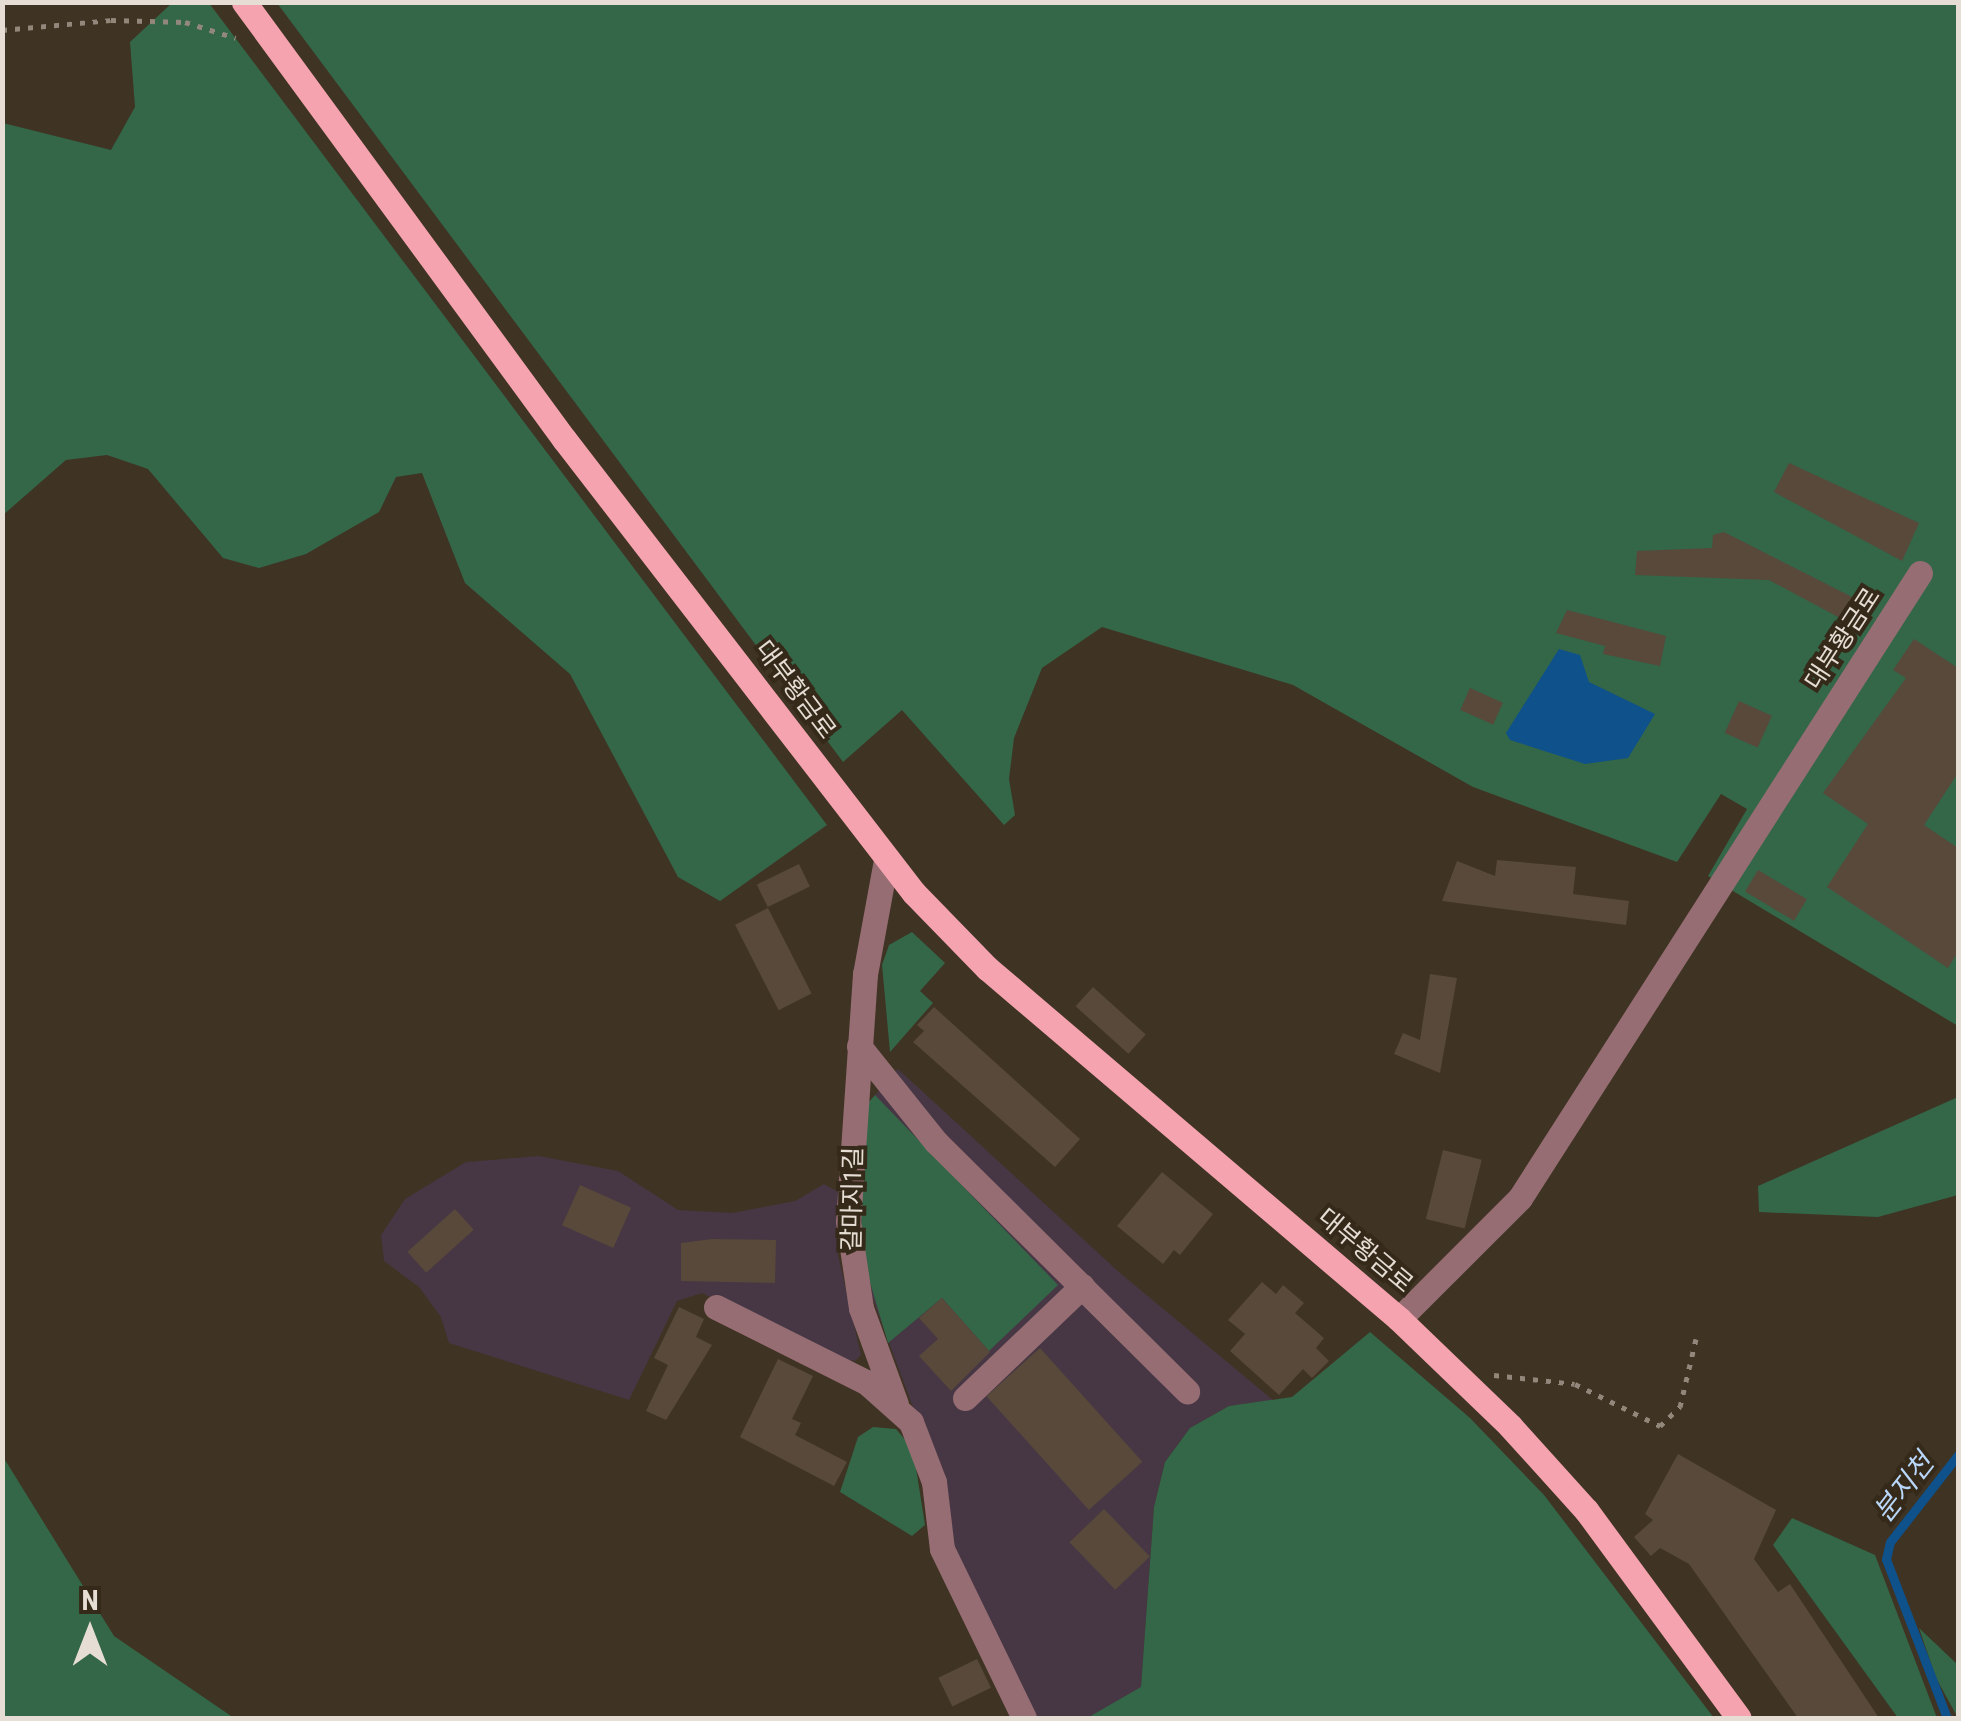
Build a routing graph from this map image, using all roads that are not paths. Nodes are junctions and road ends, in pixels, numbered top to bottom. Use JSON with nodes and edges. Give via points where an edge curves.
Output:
{"nodes":[{"id":1,"x":244,"y":2,"type":"edge"},
{"id":2,"x":1920,"y":573,"type":"dead end"},
{"id":3,"x":886,"y":860,"type":"junction"},
{"id":4,"x":859,"y":1046,"type":"junction"},
{"id":5,"x":1082,"y":1286,"type":"junction"},
{"id":6,"x":716,"y":1307,"type":"dead end"},
{"id":7,"x":1399,"y":1319,"type":"junction"},
{"id":8,"x":1187,"y":1391,"type":"dead end"},
{"id":9,"x":965,"y":1398,"type":"dead end"},
{"id":10,"x":896,"y":1404,"type":"junction"},
{"id":11,"x":1024,"y":1718,"type":"edge"},
{"id":12,"x":1739,"y":1718,"type":"edge"}],
"edges":[{"from":1,"to":3,"type":"main road","name":"대부황금로"},
{"from":2,"to":7,"type":"lane","name":"대부황금로","via":[[1520,1198]]},
{"from":3,"to":4,"type":"lane","name":"갈마지1길","via":[[869,939]]},
{"from":3,"to":7,"type":"main road","name":"대부황금로","via":[[987,968]]},
{"from":4,"to":5,"type":"lane","via":[[903,1106]]},
{"from":4,"to":10,"type":"lane","name":"갈마지1길","via":[[850,1248],[871,1343]]},
{"from":5,"to":8,"type":"lane"},
{"from":5,"to":9,"type":"lane"},
{"from":6,"to":10,"type":"lane","name":"갈마지1길","via":[[866,1382]]},
{"from":7,"to":12,"type":"main road","name":"대부황금로","via":[[1586,1510]]},
{"from":10,"to":11,"type":"lane","name":"갈마지1길","via":[[927,1458],[942,1550]]}]}
